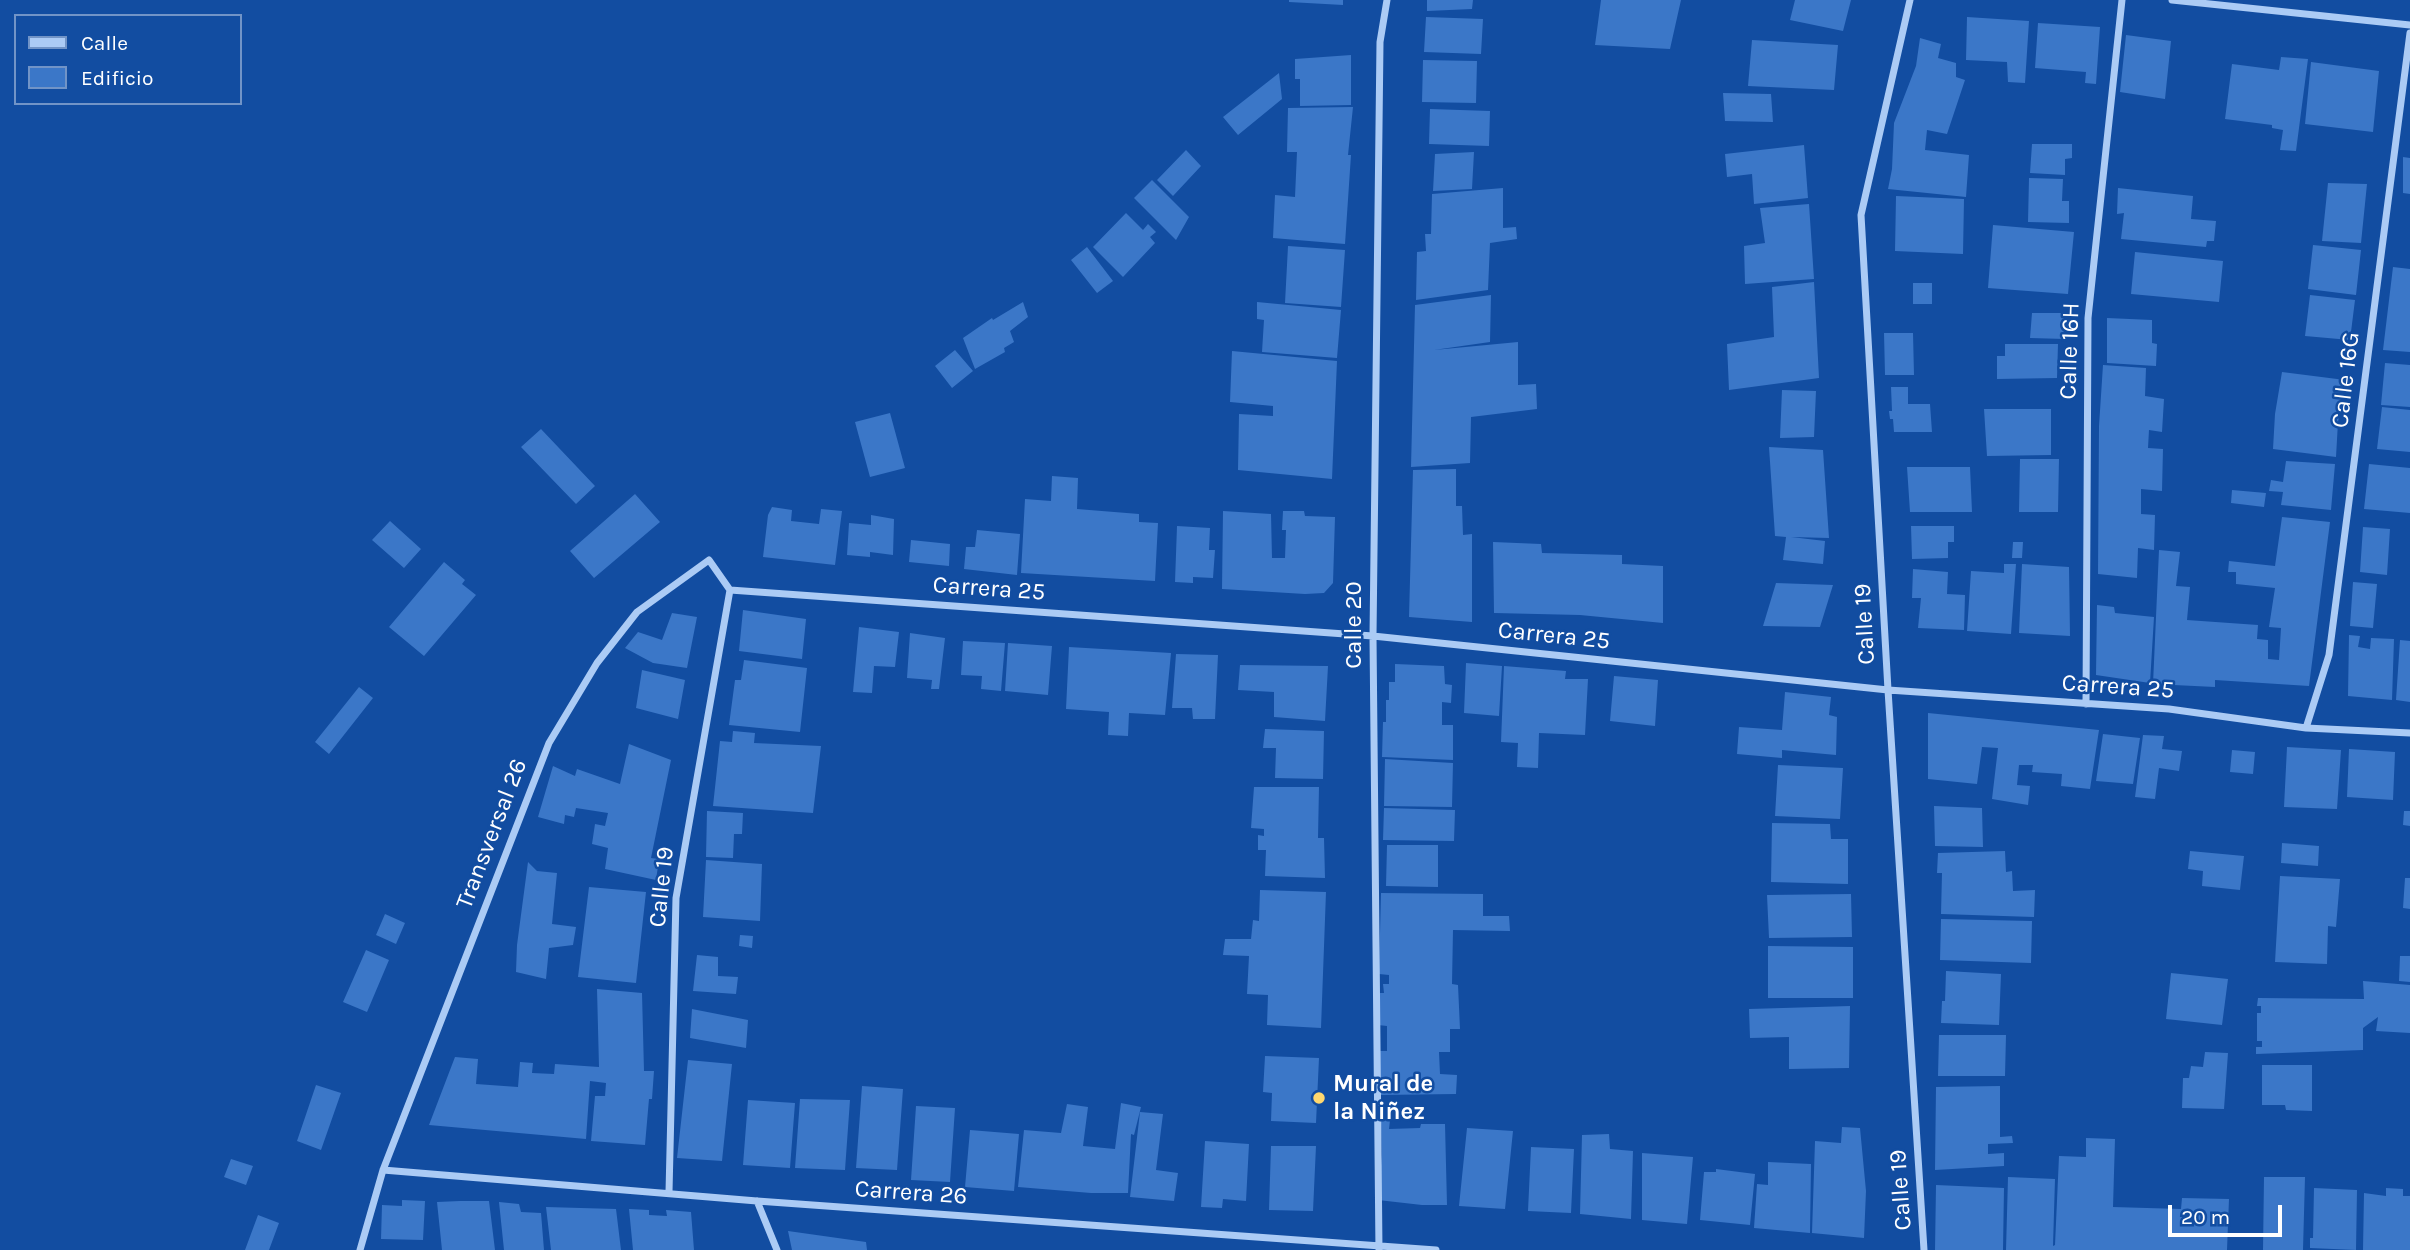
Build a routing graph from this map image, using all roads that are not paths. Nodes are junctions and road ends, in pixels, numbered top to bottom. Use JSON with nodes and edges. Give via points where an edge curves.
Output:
{"nodes":[{"id":1,"x":1387,"y":0,"type":"edge"},
{"id":2,"x":1910,"y":0,"type":"edge"},
{"id":3,"x":2122,"y":0,"type":"edge"},
{"id":4,"x":2172,"y":0,"type":"edge"},
{"id":5,"x":2410,"y":26,"type":"edge"},
{"id":6,"x":2410,"y":33,"type":"edge"},
{"id":7,"x":730,"y":590,"type":"junction"},
{"id":8,"x":1373,"y":636,"type":"junction"},
{"id":9,"x":1888,"y":690,"type":"junction"},
{"id":10,"x":2086,"y":704,"type":"junction"},
{"id":11,"x":2306,"y":729,"type":"junction"},
{"id":12,"x":2410,"y":733,"type":"edge"},
{"id":13,"x":383,"y":1170,"type":"junction"},
{"id":14,"x":669,"y":1192,"type":"junction"},
{"id":15,"x":757,"y":1201,"type":"junction"},
{"id":16,"x":1379,"y":1248,"type":"edge"},
{"id":17,"x":360,"y":1250,"type":"edge"},
{"id":18,"x":777,"y":1250,"type":"edge"},
{"id":19,"x":1436,"y":1250,"type":"edge"},
{"id":20,"x":1924,"y":1250,"type":"edge"}],
"edges":[{"from":1,"to":8,"type":"street","name":"Calle 20","via":[[1380,42]]},
{"from":2,"to":9,"type":"street","name":"Calle 19","via":[[1861,215]]},
{"from":3,"to":10,"type":"street","name":"Calle 16H","via":[[2088,318]]},
{"from":4,"to":5,"type":"street"},
{"from":6,"to":11,"type":"street","name":"Calle 16G","via":[[2329,655]]},
{"from":7,"to":8,"type":"street","name":"Carrera 25"},
{"from":7,"to":13,"type":"street","name":"Transversal 26","via":[[709,560],[637,612],[597,663],[549,743]]},
{"from":7,"to":14,"type":"street","name":"Calle 19","via":[[676,898]]},
{"from":8,"to":9,"type":"street","name":"Carrera 25"},
{"from":8,"to":16,"type":"street","name":"Calle 20"},
{"from":9,"to":10,"type":"street","name":"Carrera 25"},
{"from":9,"to":20,"type":"street","name":"Calle 19"},
{"from":10,"to":11,"type":"street","name":"Carrera 25","via":[[2169,709]]},
{"from":11,"to":12,"type":"street","name":"Carrera 25"},
{"from":13,"to":14,"type":"street","name":"Carrera 26"},
{"from":13,"to":17,"type":"street"},
{"from":14,"to":15,"type":"street","name":"Carrera 26"},
{"from":15,"to":16,"type":"street","name":"Carrera 26"},
{"from":15,"to":18,"type":"street"},
{"from":16,"to":19,"type":"street","name":"Carrera 26"}]}
